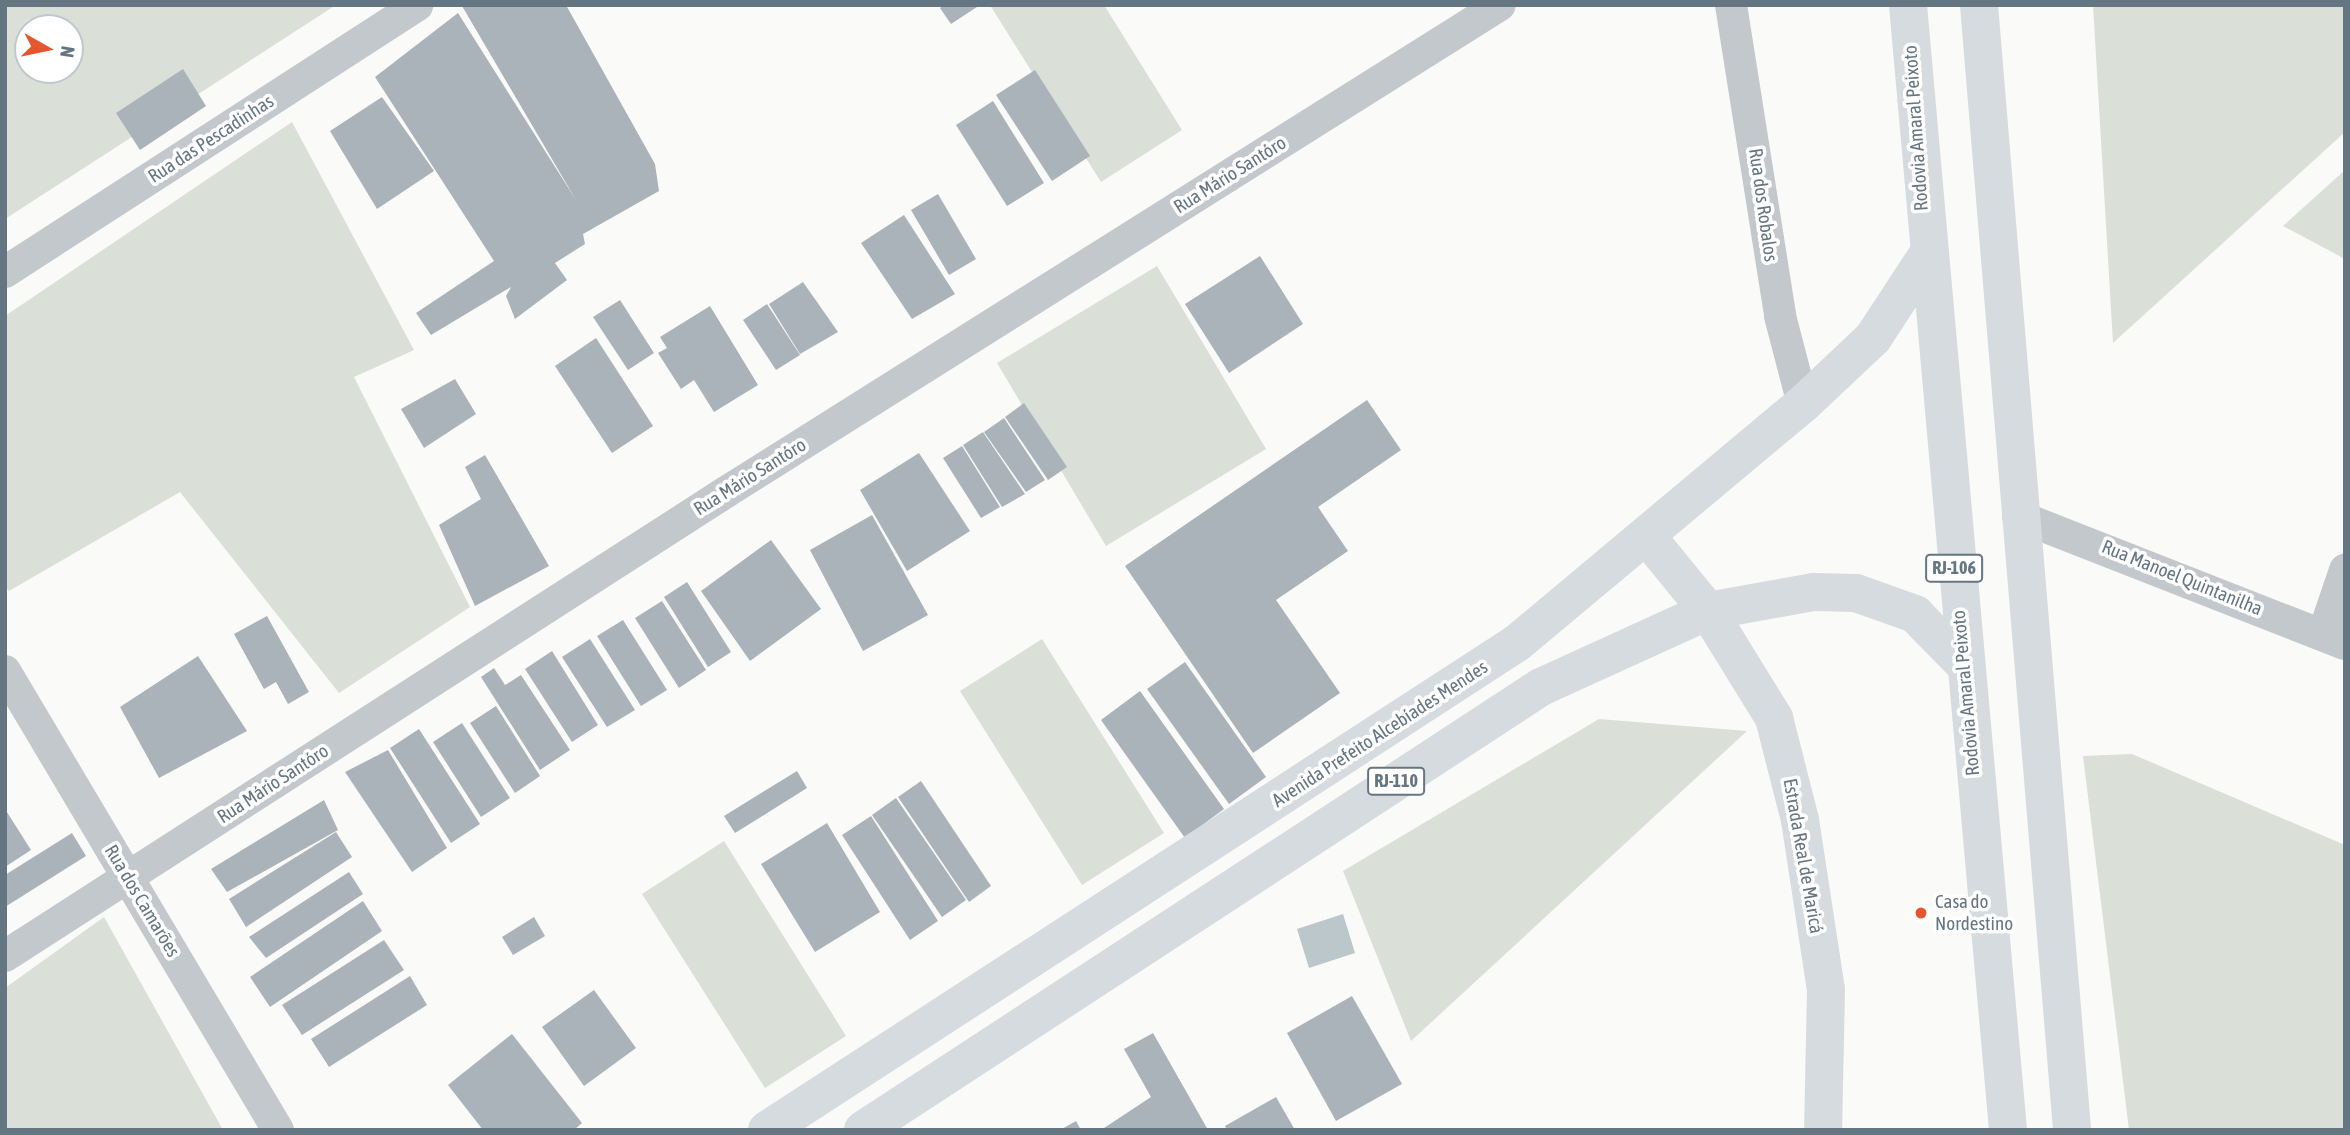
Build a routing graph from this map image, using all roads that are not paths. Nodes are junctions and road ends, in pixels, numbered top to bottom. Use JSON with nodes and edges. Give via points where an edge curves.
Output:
{"nodes":[{"id":1,"x":417,"y":5,"type":"edge"},
{"id":2,"x":1500,"y":5,"type":"edge"},
{"id":3,"x":1731,"y":5,"type":"edge"},
{"id":4,"x":1908,"y":5,"type":"edge"},
{"id":5,"x":1979,"y":5,"type":"edge"},
{"id":6,"x":1926,"y":257,"type":"junction"},
{"id":7,"x":5,"y":272,"type":"edge"},
{"id":8,"x":1803,"y":404,"type":"junction"},
{"id":9,"x":2018,"y":516,"type":"junction"},
{"id":10,"x":1649,"y":539,"type":"junction"},
{"id":11,"x":2345,"y":570,"type":"edge"},
{"id":12,"x":1708,"y":611,"type":"junction"},
{"id":13,"x":2334,"y":640,"type":"edge"},
{"id":14,"x":1963,"y":663,"type":"junction"},
{"id":15,"x":5,"y":671,"type":"edge"},
{"id":16,"x":1424,"y":704,"type":"junction"},
{"id":17,"x":1451,"y":746,"type":"junction"},
{"id":18,"x":128,"y":877,"type":"junction"},
{"id":19,"x":5,"y":956,"type":"edge"},
{"id":20,"x":278,"y":1130,"type":"edge"},
{"id":21,"x":767,"y":1130,"type":"edge"},
{"id":22,"x":863,"y":1130,"type":"edge"},
{"id":23,"x":1823,"y":1130,"type":"edge"},
{"id":24,"x":2008,"y":1130,"type":"edge"},
{"id":25,"x":2072,"y":1130,"type":"edge"}],
"edges":[{"from":1,"to":7,"type":"street","name":"Rua das Pescadinhas"},
{"from":2,"to":18,"type":"street","name":"Rua Mário Santóro"},
{"from":3,"to":8,"type":"street","name":"Rua dos Robalos","via":[[1780,316]]},
{"from":4,"to":6,"type":"main road","name":"Rodovia Amaral Peixoto","number":"RJ-106"},
{"from":5,"to":9,"type":"main road"},
{"from":6,"to":8,"type":"main road","name":"Avenida Prefeito Alcebíades Mendes","number":"RJ-110","via":[[1872,338]]},
{"from":6,"to":14,"type":"main road","name":"Rodovia Amaral Peixoto","number":"RJ-106"},
{"from":8,"to":10,"type":"main road","name":"Avenida Prefeito Alcebíades Mendes","number":"RJ-110"},
{"from":9,"to":13,"type":"street","name":"Rua Manoel Quintanilha"},
{"from":9,"to":25,"type":"main road"},
{"from":10,"to":12,"type":"main road","name":"Estrada Real de Maricá"},
{"from":10,"to":16,"type":"main road","name":"Avenida Prefeito Alcebíades Mendes","number":"RJ-110","via":[[1517,643]]},
{"from":11,"to":13,"type":"street"},
{"from":12,"to":14,"type":"main road","number":"RJ-110","via":[[1814,592],[1856,593],[1915,614]]},
{"from":12,"to":17,"type":"main road","number":"RJ-110","via":[[1541,687]]},
{"from":12,"to":23,"type":"main road","name":"Estrada Real de Maricá","via":[[1774,718],[1800,820],[1826,990]]},
{"from":14,"to":24,"type":"main road","name":"Rodovia Amaral Peixoto","number":"RJ-106"},
{"from":15,"to":18,"type":"street","name":"Rua dos Camarões"},
{"from":16,"to":17,"type":"main road"},
{"from":16,"to":21,"type":"main road","name":"Avenida Prefeito Alcebíades Mendes","number":"RJ-110"},
{"from":17,"to":22,"type":"main road","number":"RJ-110"},
{"from":18,"to":19,"type":"street","name":"Rua Mário Santóro"},
{"from":18,"to":20,"type":"street","name":"Rua dos Camarões"}]}
